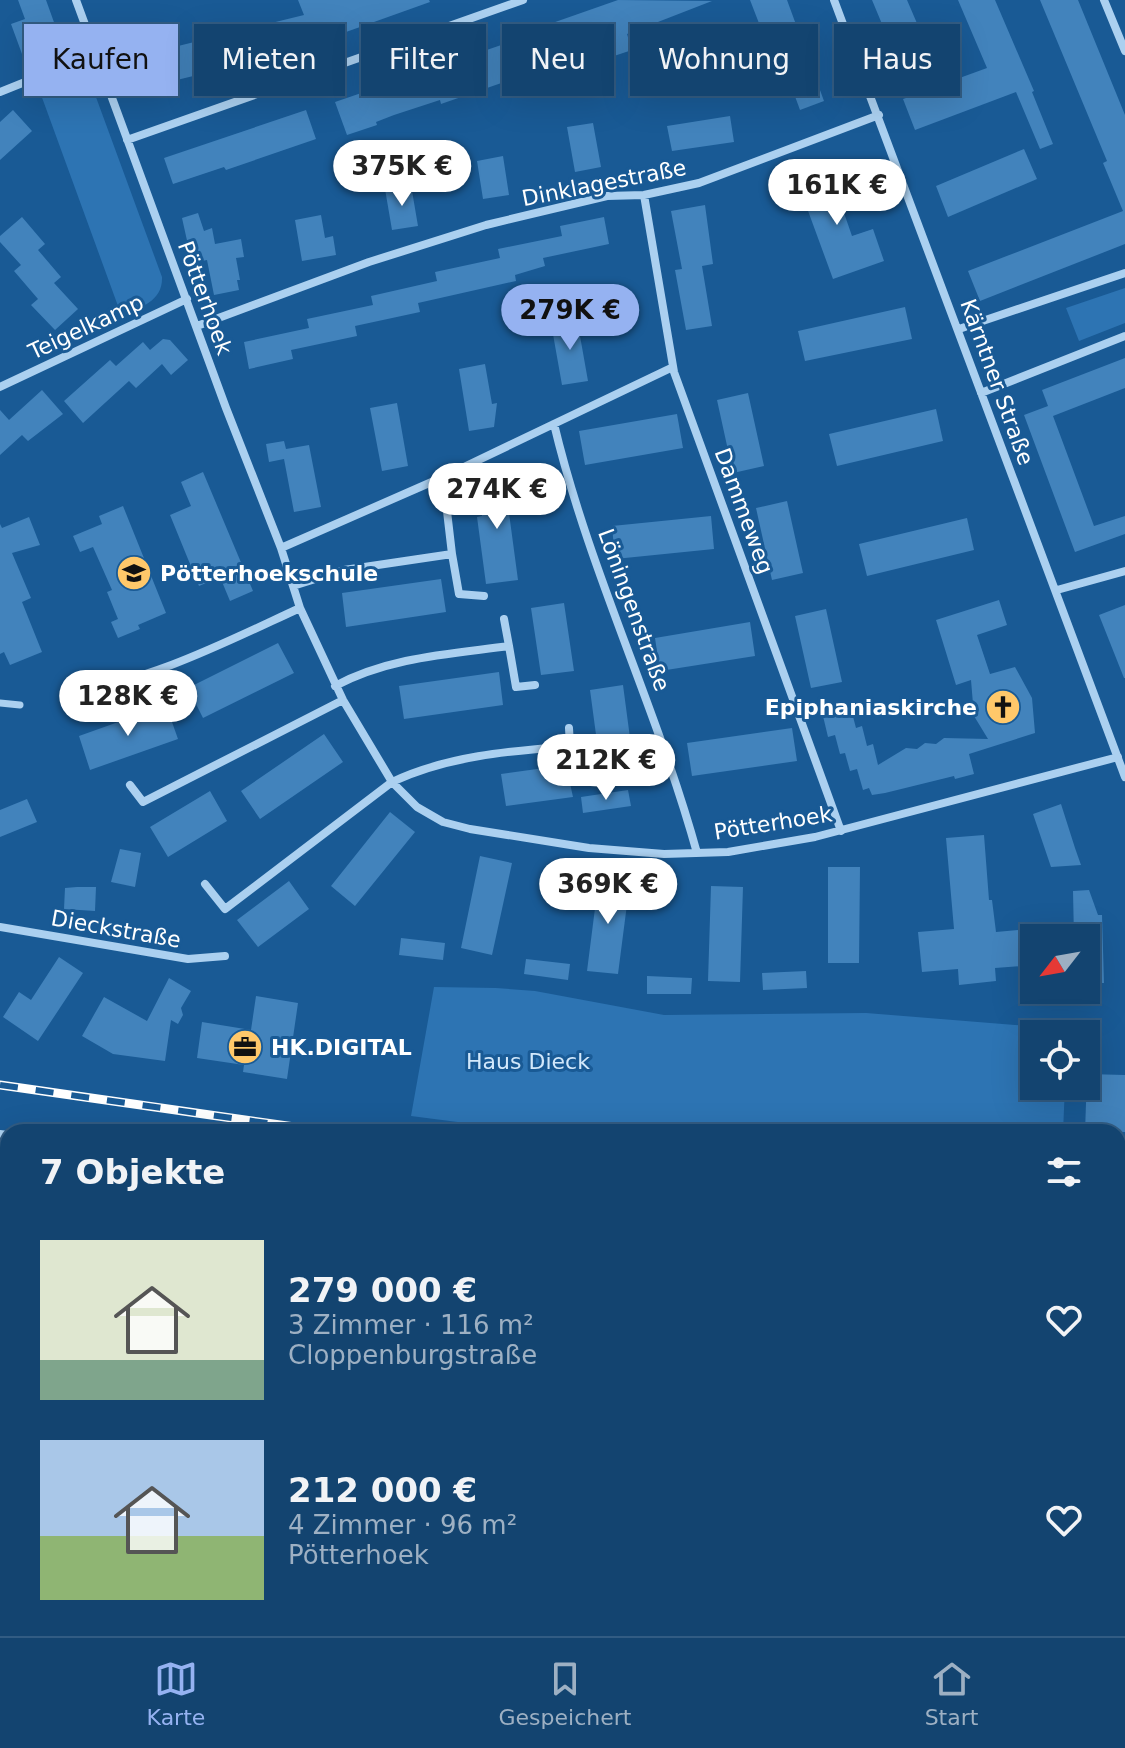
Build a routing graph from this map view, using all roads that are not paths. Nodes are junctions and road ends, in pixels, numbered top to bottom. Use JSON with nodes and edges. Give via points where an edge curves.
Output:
{"nodes":[{"id":1,"x":76,"y":0,"type":"edge"},
{"id":2,"x":523,"y":0,"type":"edge"},
{"id":3,"x":834,"y":0,"type":"edge"},
{"id":4,"x":1104,"y":0,"type":"edge"},
{"id":5,"x":86,"y":24,"type":"edge"},
{"id":6,"x":1125,"y":51,"type":"edge"},
{"id":7,"x":24,"y":82,"type":"edge"},
{"id":8,"x":0,"y":92,"type":"edge"},
{"id":9,"x":112,"y":96,"type":"edge"},
{"id":10,"x":879,"y":115,"type":"junction"},
{"id":11,"x":127,"y":140,"type":"junction"},
{"id":12,"x":644,"y":195,"type":"junction"},
{"id":13,"x":1125,"y":273,"type":"edge"},
{"id":14,"x":187,"y":299,"type":"junction"},
{"id":15,"x":197,"y":326,"type":"junction"},
{"id":16,"x":959,"y":329,"type":"junction"},
{"id":17,"x":1125,"y":336,"type":"edge"},
{"id":18,"x":673,"y":367,"type":"junction"},
{"id":19,"x":0,"y":387,"type":"edge"},
{"id":20,"x":981,"y":393,"type":"junction"},
{"id":21,"x":554,"y":424,"type":"junction"},
{"id":22,"x":443,"y":477,"type":"junction"},
{"id":23,"x":281,"y":548,"type":"junction"},
{"id":24,"x":452,"y":554,"type":"junction"},
{"id":25,"x":1125,"y":571,"type":"edge"},
{"id":26,"x":293,"y":586,"type":"junction"},
{"id":27,"x":1057,"y":590,"type":"junction"},
{"id":28,"x":484,"y":596,"type":"dead end"},
{"id":29,"x":300,"y":608,"type":"junction"},
{"id":30,"x":504,"y":619,"type":"dead end"},
{"id":31,"x":509,"y":646,"type":"junction"},
{"id":32,"x":535,"y":685,"type":"dead end"},
{"id":33,"x":335,"y":686,"type":"junction"},
{"id":34,"x":65,"y":693,"type":"dead end"},
{"id":35,"x":343,"y":700,"type":"junction"},
{"id":36,"x":0,"y":703,"type":"edge"},
{"id":37,"x":20,"y":705,"type":"dead end"},
{"id":38,"x":569,"y":728,"type":"dead end"},
{"id":39,"x":570,"y":746,"type":"junction"},
{"id":40,"x":1118,"y":757,"type":"junction"},
{"id":41,"x":1125,"y":777,"type":"edge"},
{"id":42,"x":392,"y":782,"type":"junction"},
{"id":43,"x":598,"y":783,"type":"dead end"},
{"id":44,"x":130,"y":785,"type":"dead end"},
{"id":45,"x":841,"y":831,"type":"junction"},
{"id":46,"x":697,"y":853,"type":"junction"},
{"id":47,"x":205,"y":884,"type":"dead end"},
{"id":48,"x":0,"y":927,"type":"edge"},
{"id":49,"x":225,"y":956,"type":"dead end"}],
"edges":[{"from":1,"to":5,"type":"street","name":"Pötterhoek"},
{"from":2,"to":11,"type":"street"},
{"from":3,"to":10,"type":"street","name":"Kärntner Straße"},
{"from":4,"to":6,"type":"street"},
{"from":7,"to":8,"type":"street"},
{"from":9,"to":11,"type":"street","name":"Pötterhoek"},
{"from":10,"to":12,"type":"street","name":"Dinklagestraße","via":[[699,183]]},
{"from":10,"to":16,"type":"street","name":"Kärntner Straße"},
{"from":11,"to":14,"type":"street","name":"Pötterhoek"},
{"from":12,"to":15,"type":"street","name":"Dinklagestraße","via":[[607,196],[486,225]]},
{"from":12,"to":18,"type":"street","name":"Dammeweg"},
{"from":13,"to":16,"type":"street"},
{"from":14,"to":15,"type":"street","name":"Pötterhoek"},
{"from":14,"to":19,"type":"street","name":"Teigelkamp"},
{"from":15,"to":23,"type":"street","name":"Pötterhoek"},
{"from":16,"to":20,"type":"street","name":"Kärntner Straße"},
{"from":17,"to":20,"type":"street"},
{"from":18,"to":21,"type":"street"},
{"from":18,"to":45,"type":"street","name":"Dammeweg"},
{"from":20,"to":27,"type":"street","name":"Kärntner Straße"},
{"from":21,"to":22,"type":"street"},
{"from":21,"to":46,"type":"street","name":"Löningenstraße","via":[[568,481]]},
{"from":22,"to":23,"type":"street"},
{"from":22,"to":24,"type":"street"},
{"from":23,"to":26,"type":"street","name":"Pötterhoek"},
{"from":24,"to":26,"type":"street","via":[[344,570]]},
{"from":24,"to":28,"type":"street","via":[[459,594]]},
{"from":25,"to":27,"type":"street"},
{"from":26,"to":29,"type":"street","name":"Pötterhoek"},
{"from":27,"to":40,"type":"street","name":"Kärntner Straße"},
{"from":29,"to":33,"type":"street","name":"Pötterhoek"},
{"from":29,"to":34,"type":"street","via":[[127,682]]},
{"from":30,"to":31,"type":"street"},
{"from":31,"to":32,"type":"street","via":[[516,687]]},
{"from":31,"to":33,"type":"street","via":[[395,662]]},
{"from":33,"to":35,"type":"street","name":"Pötterhoek"},
{"from":35,"to":42,"type":"street","name":"Pötterhoek"},
{"from":35,"to":44,"type":"street","via":[[143,802]]},
{"from":36,"to":37,"type":"street"},
{"from":38,"to":39,"type":"street"},
{"from":39,"to":42,"type":"street","via":[[499,752],[416,771]]},
{"from":39,"to":43,"type":"street","via":[[576,780]]},
{"from":40,"to":41,"type":"street","name":"Kärntner Straße"},
{"from":40,"to":45,"type":"street","name":"Pötterhoek"},
{"from":42,"to":46,"type":"street","name":"Pötterhoek","via":[[417,807],[470,829],[635,853]]},
{"from":42,"to":47,"type":"street","via":[[225,909]]},
{"from":45,"to":46,"type":"street","name":"Pötterhoek"},
{"from":48,"to":49,"type":"street","name":"Dieckstraße","via":[[188,959]]}]}
